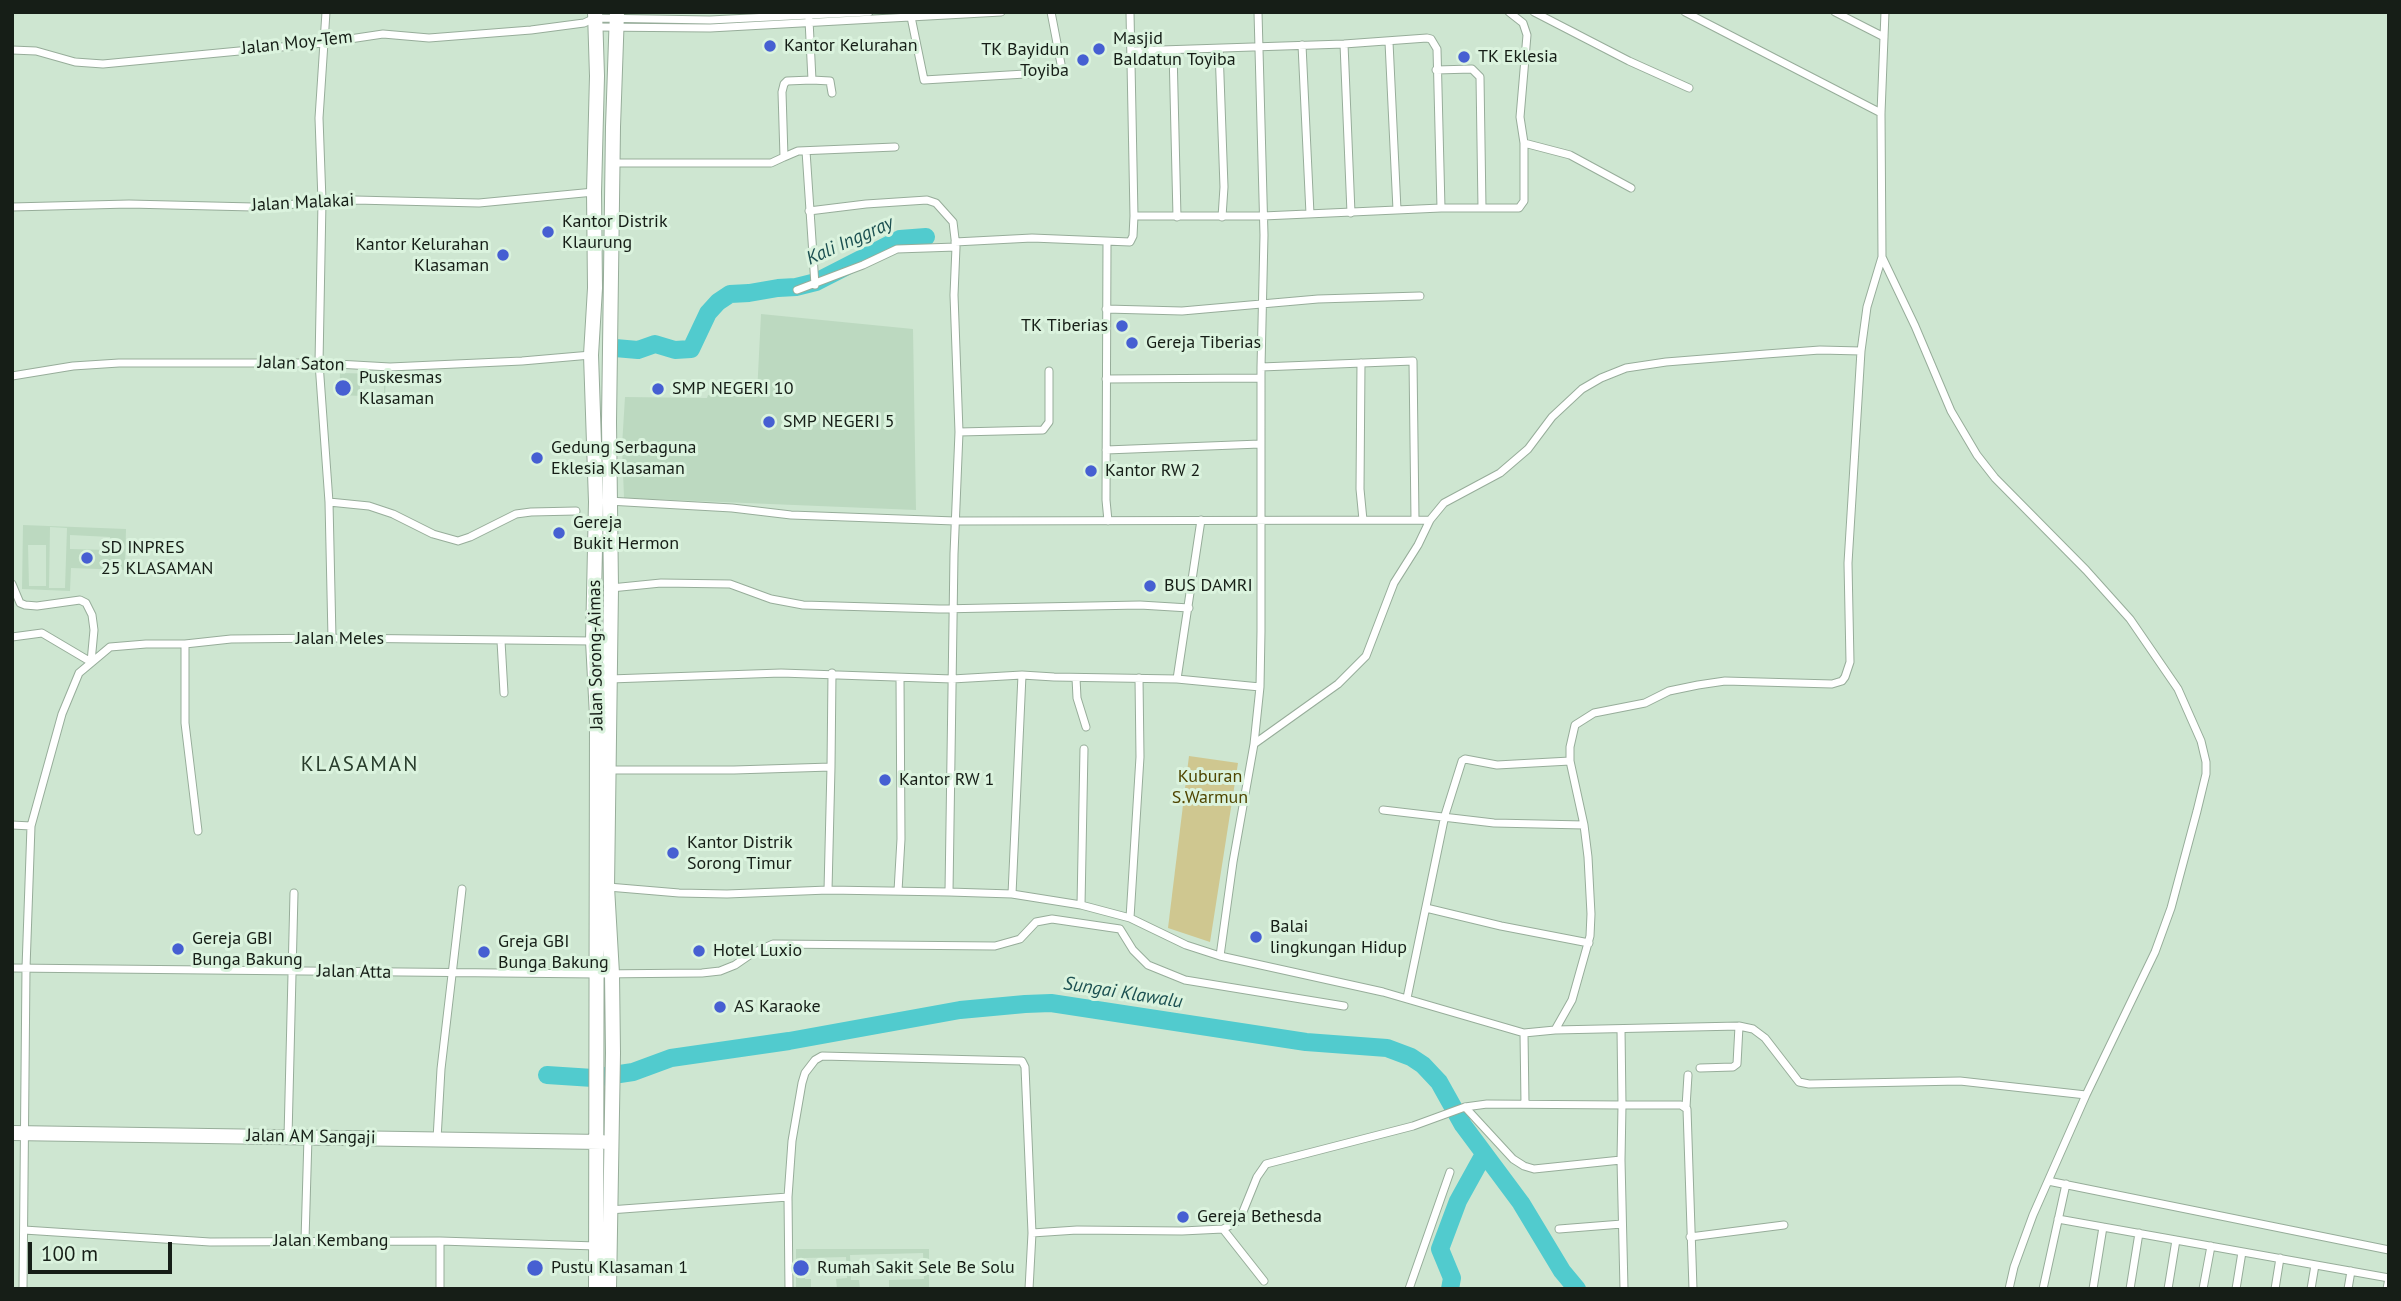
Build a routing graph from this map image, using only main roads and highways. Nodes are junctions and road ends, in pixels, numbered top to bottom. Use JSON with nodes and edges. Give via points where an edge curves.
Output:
{"nodes":[{"id":1,"x":617,"y":19,"type":"edge"},
{"id":2,"x":592,"y":20,"type":"edge"},
{"id":3,"x":604,"y":502,"type":"junction"},
{"id":4,"x":605,"y":974,"type":"junction"},
{"id":5,"x":20,"y":1136,"type":"edge"},
{"id":6,"x":602,"y":1142,"type":"junction"},
{"id":7,"x":596,"y":1289,"type":"edge"},
{"id":8,"x":609,"y":1289,"type":"edge"}],
"edges":[{"from":1,"to":3,"type":"highway","name":"Jalan Sorong-Aimas"},
{"from":2,"to":3,"type":"highway","name":"Jalan Sorong-Aimas","via":[[597,76],[591,355]]},
{"from":3,"to":4,"type":"highway","name":"Jalan Sorong-Aimas","via":[[611,588]]},
{"from":3,"to":4,"type":"highway","name":"Jalan Sorong-Aimas","via":[[593,641]]},
{"from":4,"to":6,"type":"highway","name":"Jalan Sorong-Aimas","via":[[597,1053]]},
{"from":4,"to":6,"type":"highway","name":"Jalan Sorong-Aimas","via":[[613,1053],[612,1090]]},
{"from":5,"to":6,"type":"highway","name":"Jalan AM Sangaji"},
{"from":6,"to":7,"type":"highway"},
{"from":6,"to":8,"type":"highway","via":[[609,1210]]}]}
